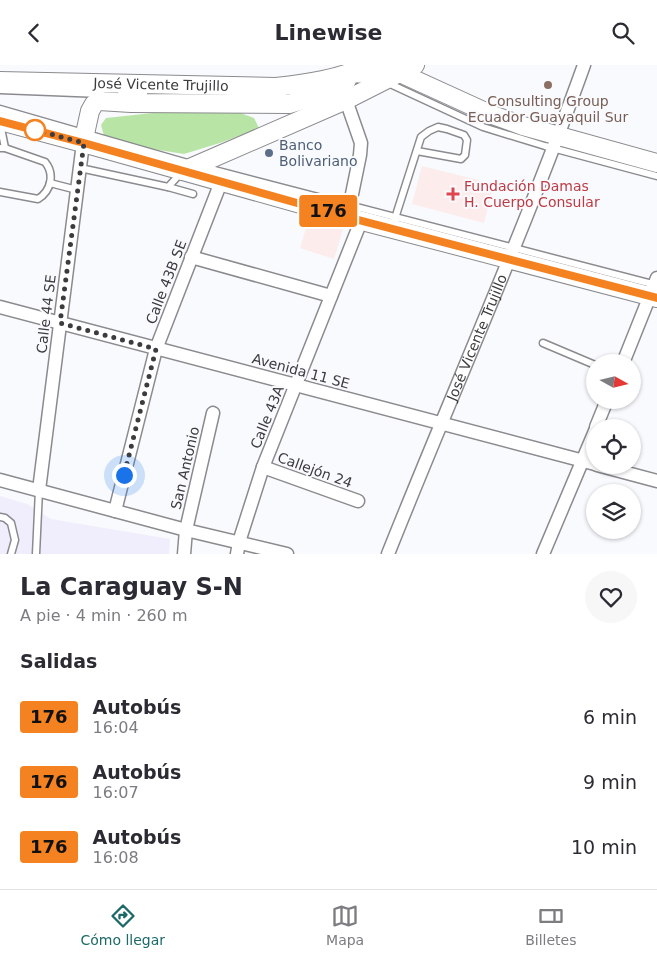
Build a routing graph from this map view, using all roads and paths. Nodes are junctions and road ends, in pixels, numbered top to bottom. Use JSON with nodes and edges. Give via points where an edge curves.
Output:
{"nodes":[{"id":1,"x":584,"y":65,"type":"edge"},
{"id":2,"x":407,"y":69,"type":"edge"},
{"id":3,"x":358,"y":71,"type":"edge"},
{"id":4,"x":0,"y":81,"type":"edge"},
{"id":5,"x":384,"y":81,"type":"junction"},
{"id":6,"x":0,"y":90,"type":"edge"},
{"id":7,"x":151,"y":95,"type":"dead end"},
{"id":8,"x":238,"y":96,"type":"dead end"},
{"id":9,"x":346,"y":100,"type":"junction"},
{"id":10,"x":0,"y":109,"type":"edge"},
{"id":11,"x":0,"y":122,"type":"edge"},
{"id":12,"x":84,"y":138,"type":"junction"},
{"id":13,"x":556,"y":142,"type":"junction"},
{"id":14,"x":2,"y":148,"type":"edge"},
{"id":15,"x":417,"y":151,"type":"junction"},
{"id":16,"x":657,"y":163,"type":"edge"},
{"id":17,"x":80,"y":168,"type":"junction"},
{"id":18,"x":190,"y":168,"type":"junction"},
{"id":19,"x":657,"y":175,"type":"edge"},
{"id":20,"x":221,"y":182,"type":"junction"},
{"id":21,"x":50,"y":183,"type":"junction"},
{"id":22,"x":168,"y":187,"type":"junction"},
{"id":23,"x":77,"y":190,"type":"junction"},
{"id":24,"x":0,"y":192,"type":"edge"},
{"id":25,"x":193,"y":194,"type":"dead end"},
{"id":26,"x":352,"y":194,"type":"dead end"},
{"id":27,"x":361,"y":221,"type":"junction"},
{"id":28,"x":395,"y":223,"type":"junction"},
{"id":29,"x":512,"y":253,"type":"junction"},
{"id":30,"x":191,"y":257,"type":"junction"},
{"id":31,"x":655,"y":288,"type":"edge"},
{"id":32,"x":331,"y":296,"type":"junction"},
{"id":33,"x":0,"y":307,"type":"edge"},
{"id":34,"x":60,"y":323,"type":"junction"},
{"id":35,"x":543,"y":343,"type":"dead end"},
{"id":36,"x":156,"y":349,"type":"junction"},
{"id":37,"x":627,"y":354,"type":"edge"},
{"id":38,"x":586,"y":361,"type":"edge"},
{"id":39,"x":296,"y":385,"type":"junction"},
{"id":40,"x":213,"y":413,"type":"dead end"},
{"id":41,"x":440,"y":423,"type":"junction"},
{"id":42,"x":586,"y":461,"type":"edge"},
{"id":43,"x":263,"y":467,"type":"junction"},
{"id":44,"x":586,"y":474,"type":"edge"},
{"id":45,"x":632,"y":474,"type":"edge"},
{"id":46,"x":0,"y":481,"type":"edge"},
{"id":47,"x":657,"y":481,"type":"edge"},
{"id":48,"x":39,"y":490,"type":"junction"},
{"id":49,"x":358,"y":501,"type":"dead end"},
{"id":50,"x":115,"y":511,"type":"junction"},
{"id":51,"x":0,"y":517,"type":"edge"},
{"id":52,"x":186,"y":530,"type":"junction"},
{"id":53,"x":238,"y":548,"type":"edge"},
{"id":54,"x":12,"y":554,"type":"edge"},
{"id":55,"x":36,"y":554,"type":"edge"},
{"id":56,"x":184,"y":554,"type":"edge"},
{"id":57,"x":287,"y":554,"type":"edge"},
{"id":58,"x":388,"y":554,"type":"edge"},
{"id":59,"x":543,"y":554,"type":"edge"}],
"edges":[{"from":1,"to":13,"type":"street","name":"José Vicente Trujillo"},
{"from":2,"to":3,"type":"main road"},
{"from":2,"to":5,"type":"main road"},
{"from":2,"to":13,"type":"main road","via":[[490,114]]},
{"from":3,"to":4,"type":"main road","name":"José Vicente Trujillo","via":[[276,87]]},
{"from":3,"to":5,"type":"lane"},
{"from":3,"to":8,"type":"lane","name":"José Vicente Trujillo","via":[[316,91],[287,96]]},
{"from":3,"to":12,"type":"main road","via":[[320,95],[289,104],[99,101],[90,111]]},
{"from":5,"to":9,"type":"main road"},
{"from":5,"to":13,"type":"lane","via":[[484,127]]},
{"from":6,"to":7,"type":"lane","name":"José Vicente Trujillo"},
{"from":9,"to":18,"type":"main road"},
{"from":9,"to":26,"type":"street","via":[[360,143]]},
{"from":10,"to":12,"type":"lane"},
{"from":11,"to":12,"type":"main road"},
{"from":11,"to":14,"type":"lane"},
{"from":12,"to":17,"type":"street","name":"Calle 44 SE"},
{"from":12,"to":18,"type":"main road"},
{"from":13,"to":16,"type":"main road"},
{"from":13,"to":19,"type":"lane"},
{"from":13,"to":29,"type":"street","name":"José Vicente Trujillo"},
{"from":14,"to":21,"type":"lane","via":[[45,162],[50,172]]},
{"from":15,"to":15,"type":"lane","via":[[421,137],[438,127],[464,135],[467,140],[465,155],[461,159]]},
{"from":15,"to":28,"type":"lane"},
{"from":17,"to":22,"type":"lane"},
{"from":17,"to":23,"type":"street","name":"Calle 44 SE"},
{"from":18,"to":20,"type":"main road"},
{"from":18,"to":22,"type":"lane"},
{"from":18,"to":28,"type":"lane"},
{"from":20,"to":27,"type":"main road"},
{"from":20,"to":30,"type":"street","name":"Calle 43B SE"},
{"from":21,"to":23,"type":"lane"},
{"from":21,"to":24,"type":"lane","via":[[38,199]]},
{"from":22,"to":25,"type":"lane"},
{"from":23,"to":34,"type":"street","name":"Calle 44 SE"},
{"from":27,"to":28,"type":"main road"},
{"from":27,"to":32,"type":"street","name":"Calle 43A"},
{"from":28,"to":29,"type":"main road"},
{"from":29,"to":31,"type":"main road"},
{"from":29,"to":41,"type":"street","name":"José Vicente Trujillo"},
{"from":30,"to":32,"type":"street"},
{"from":30,"to":36,"type":"street","name":"Calle 43B SE"},
{"from":31,"to":37,"type":"street"},
{"from":32,"to":39,"type":"street","name":"Calle 43A"},
{"from":33,"to":34,"type":"street","name":"Avenida 11 SE"},
{"from":34,"to":36,"type":"street","name":"Avenida 11 SE"},
{"from":34,"to":48,"type":"street","name":"Calle 44 SE"},
{"from":35,"to":38,"type":"lane"},
{"from":36,"to":39,"type":"street","name":"Avenida 11 SE"},
{"from":36,"to":50,"type":"street","name":"Calle 43B SE"},
{"from":39,"to":41,"type":"street","name":"Avenida 11 SE"},
{"from":39,"to":43,"type":"street","name":"Calle 43A"},
{"from":40,"to":52,"type":"street","name":"San Antonio"},
{"from":41,"to":42,"type":"street","name":"Avenida 11 SE"},
{"from":41,"to":58,"type":"street","name":"José Vicente Trujillo"},
{"from":43,"to":49,"type":"street","name":"Callejón 24"},
{"from":43,"to":53,"type":"street","name":"Calle 43A"},
{"from":44,"to":59,"type":"street"},
{"from":45,"to":47,"type":"street","name":"Avenida 11 SE"},
{"from":46,"to":48,"type":"street"},
{"from":48,"to":50,"type":"street"},
{"from":48,"to":55,"type":"lane"},
{"from":50,"to":52,"type":"street"},
{"from":51,"to":54,"type":"lane","via":[[12,523],[15,540]]},
{"from":52,"to":53,"type":"street"},
{"from":52,"to":56,"type":"street","name":"San Antonio"},
{"from":53,"to":57,"type":"street"}]}
